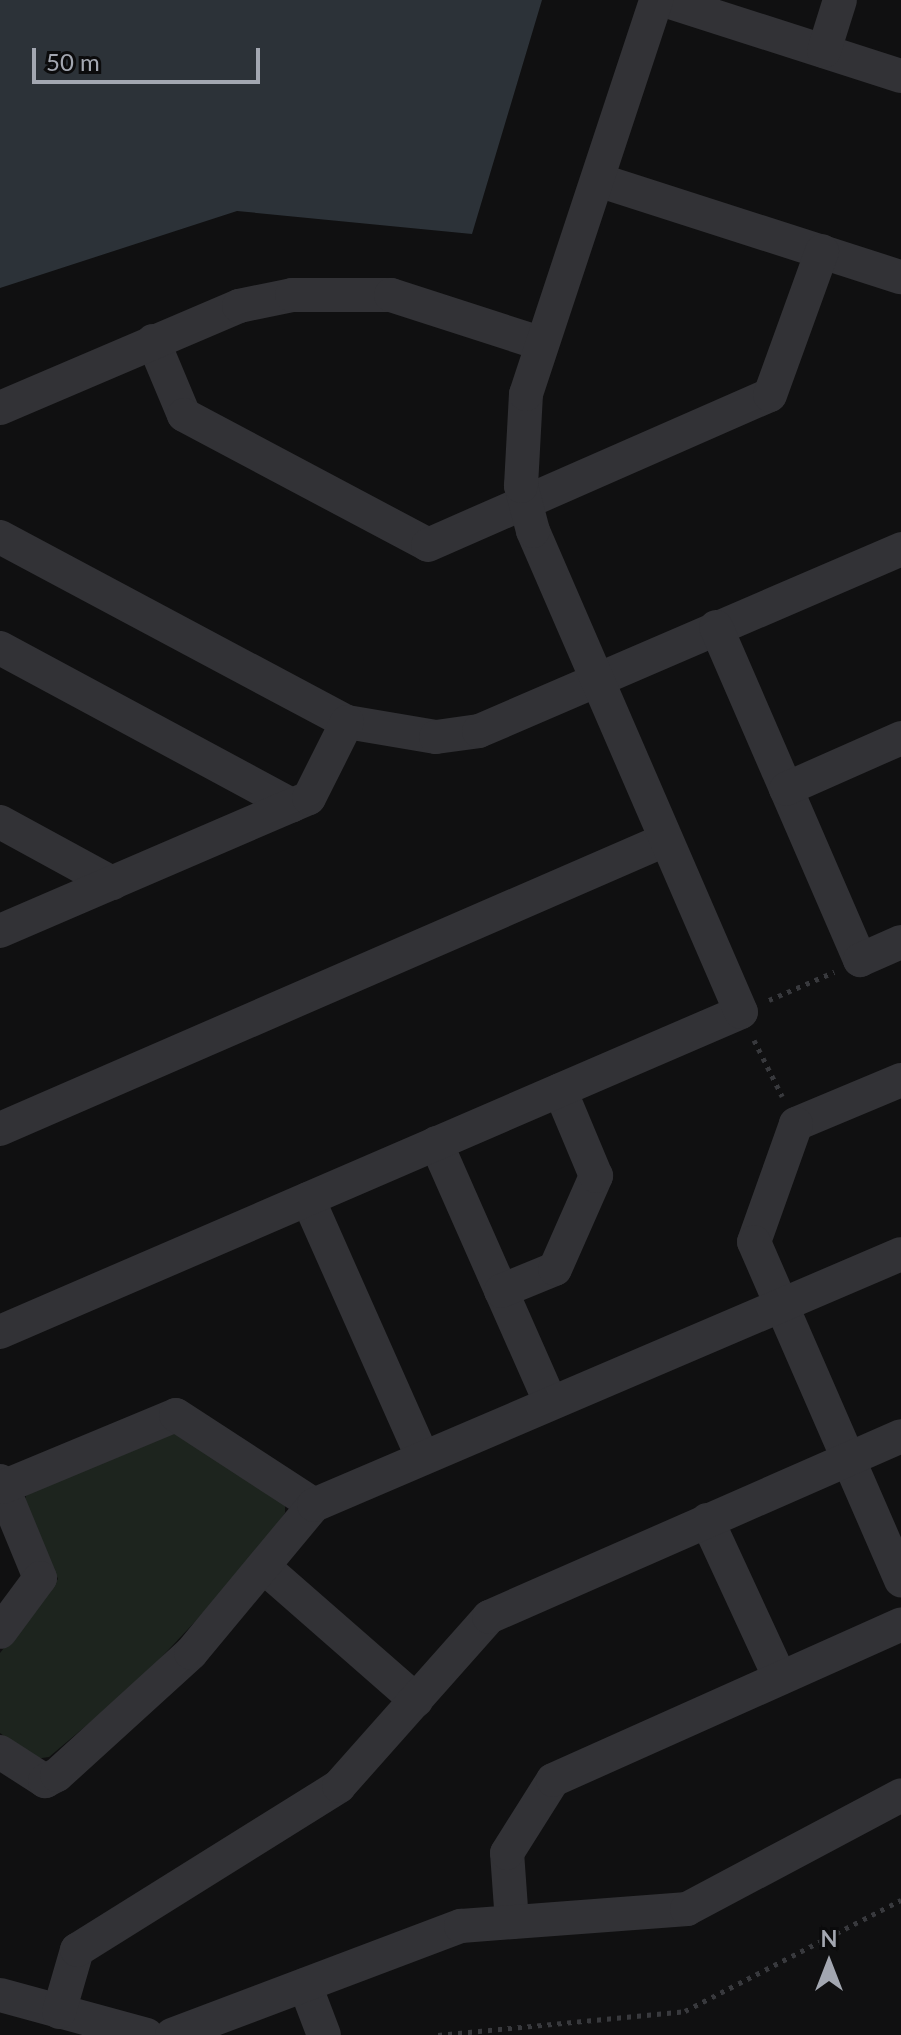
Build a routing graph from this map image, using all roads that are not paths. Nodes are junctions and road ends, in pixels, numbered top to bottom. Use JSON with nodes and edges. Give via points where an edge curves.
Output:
{"nodes":[{"id":1,"x":656,"y":0,"type":"edge"},
{"id":2,"x":664,"y":0,"type":"edge"},
{"id":3,"x":840,"y":0,"type":"edge"},
{"id":4,"x":824,"y":51,"type":"junction"},
{"id":5,"x":901,"y":76,"type":"edge"},
{"id":6,"x":598,"y":180,"type":"junction"},
{"id":7,"x":822,"y":251,"type":"junction"},
{"id":8,"x":901,"y":277,"type":"edge"},
{"id":9,"x":153,"y":341,"type":"junction"},
{"id":10,"x":540,"y":343,"type":"junction"},
{"id":11,"x":0,"y":408,"type":"edge"},
{"id":12,"x":525,"y":502,"type":"junction"},
{"id":13,"x":0,"y":537,"type":"edge"},
{"id":14,"x":901,"y":549,"type":"edge"},
{"id":15,"x":716,"y":627,"type":"junction"},
{"id":16,"x":0,"y":648,"type":"edge"},
{"id":17,"x":596,"y":681,"type":"junction"},
{"id":18,"x":347,"y":722,"type":"junction"},
{"id":19,"x":901,"y":738,"type":"edge"},
{"id":20,"x":786,"y":789,"type":"junction"},
{"id":21,"x":292,"y":805,"type":"junction"},
{"id":22,"x":0,"y":822,"type":"edge"},
{"id":23,"x":665,"y":840,"type":"junction"},
{"id":24,"x":112,"y":883,"type":"junction"},
{"id":25,"x":0,"y":931,"type":"edge"},
{"id":26,"x":901,"y":942,"type":"edge"},
{"id":27,"x":901,"y":1080,"type":"edge"},
{"id":28,"x":560,"y":1090,"type":"junction"},
{"id":29,"x":0,"y":1129,"type":"edge"},
{"id":30,"x":436,"y":1143,"type":"junction"},
{"id":31,"x":308,"y":1199,"type":"junction"},
{"id":32,"x":901,"y":1254,"type":"edge"},
{"id":33,"x":501,"y":1291,"type":"junction"},
{"id":34,"x":779,"y":1301,"type":"junction"},
{"id":35,"x":0,"y":1332,"type":"edge"},
{"id":36,"x":550,"y":1402,"type":"junction"},
{"id":37,"x":901,"y":1436,"type":"edge"},
{"id":38,"x":847,"y":1454,"type":"junction"},
{"id":39,"x":423,"y":1458,"type":"junction"},
{"id":40,"x":1,"y":1484,"type":"edge"},
{"id":41,"x":314,"y":1505,"type":"junction"},
{"id":42,"x":707,"y":1520,"type":"junction"},
{"id":43,"x":265,"y":1568,"type":"junction"},
{"id":44,"x":901,"y":1580,"type":"edge"},
{"id":45,"x":901,"y":1624,"type":"edge"},
{"id":46,"x":0,"y":1632,"type":"edge"},
{"id":47,"x":780,"y":1678,"type":"junction"},
{"id":48,"x":416,"y":1700,"type":"junction"},
{"id":49,"x":0,"y":1752,"type":"edge"},
{"id":50,"x":901,"y":1795,"type":"edge"},
{"id":51,"x":512,"y":1922,"type":"junction"},
{"id":52,"x":305,"y":1985,"type":"junction"},
{"id":53,"x":0,"y":1995,"type":"edge"},
{"id":54,"x":59,"y":2012,"type":"junction"},
{"id":55,"x":147,"y":2035,"type":"edge"},
{"id":56,"x":172,"y":2035,"type":"edge"},
{"id":57,"x":324,"y":2035,"type":"edge"}],
"edges":[{"from":1,"to":6,"type":"street"},
{"from":2,"to":4,"type":"street"},
{"from":3,"to":4,"type":"street"},
{"from":4,"to":5,"type":"street"},
{"from":6,"to":7,"type":"street"},
{"from":6,"to":10,"type":"street"},
{"from":7,"to":8,"type":"street"},
{"from":7,"to":12,"type":"street","via":[[770,395]]},
{"from":9,"to":10,"type":"street","via":[[239,306],[340,290],[391,295]]},
{"from":9,"to":11,"type":"street"},
{"from":9,"to":12,"type":"street","via":[[184,415],[428,545]]},
{"from":10,"to":12,"type":"street","via":[[519,441]]},
{"from":12,"to":17,"type":"street"},
{"from":13,"to":18,"type":"street"},
{"from":14,"to":15,"type":"street"},
{"from":15,"to":17,"type":"street"},
{"from":15,"to":20,"type":"street"},
{"from":16,"to":21,"type":"street"},
{"from":17,"to":18,"type":"street","via":[[479,731],[390,734]]},
{"from":17,"to":23,"type":"street"},
{"from":18,"to":21,"type":"street","via":[[309,798]]},
{"from":19,"to":20,"type":"street"},
{"from":20,"to":26,"type":"street","via":[[860,960]]},
{"from":21,"to":24,"type":"street"},
{"from":22,"to":24,"type":"street"},
{"from":23,"to":28,"type":"street","via":[[741,1012]]},
{"from":23,"to":29,"type":"street"},
{"from":24,"to":25,"type":"street"},
{"from":27,"to":34,"type":"street","via":[[796,1124],[754,1242]]},
{"from":28,"to":30,"type":"street"},
{"from":28,"to":33,"type":"street","via":[[596,1176],[555,1269]]},
{"from":30,"to":31,"type":"street"},
{"from":30,"to":33,"type":"street"},
{"from":31,"to":35,"type":"street"},
{"from":31,"to":39,"type":"street"},
{"from":32,"to":34,"type":"street"},
{"from":33,"to":36,"type":"street"},
{"from":34,"to":36,"type":"street"},
{"from":34,"to":38,"type":"street"},
{"from":36,"to":39,"type":"street"},
{"from":37,"to":38,"type":"street"},
{"from":38,"to":42,"type":"street"},
{"from":38,"to":44,"type":"street"},
{"from":39,"to":41,"type":"street"},
{"from":40,"to":41,"type":"street","via":[[176,1415]]},
{"from":40,"to":46,"type":"street","via":[[40,1578]]},
{"from":41,"to":43,"type":"street"},
{"from":42,"to":47,"type":"street"},
{"from":42,"to":48,"type":"street","via":[[489,1617]]},
{"from":43,"to":48,"type":"street"},
{"from":43,"to":49,"type":"street","via":[[191,1653],[57,1775],[45,1781]]},
{"from":45,"to":47,"type":"street"},
{"from":47,"to":51,"type":"street","via":[[553,1780],[507,1853]]},
{"from":48,"to":54,"type":"street","via":[[339,1786],[77,1950]]},
{"from":50,"to":51,"type":"street","via":[[687,1909]]},
{"from":51,"to":52,"type":"street","via":[[461,1926]]},
{"from":52,"to":56,"type":"street"},
{"from":52,"to":57,"type":"street"},
{"from":53,"to":54,"type":"street"},
{"from":54,"to":55,"type":"street"}]}
